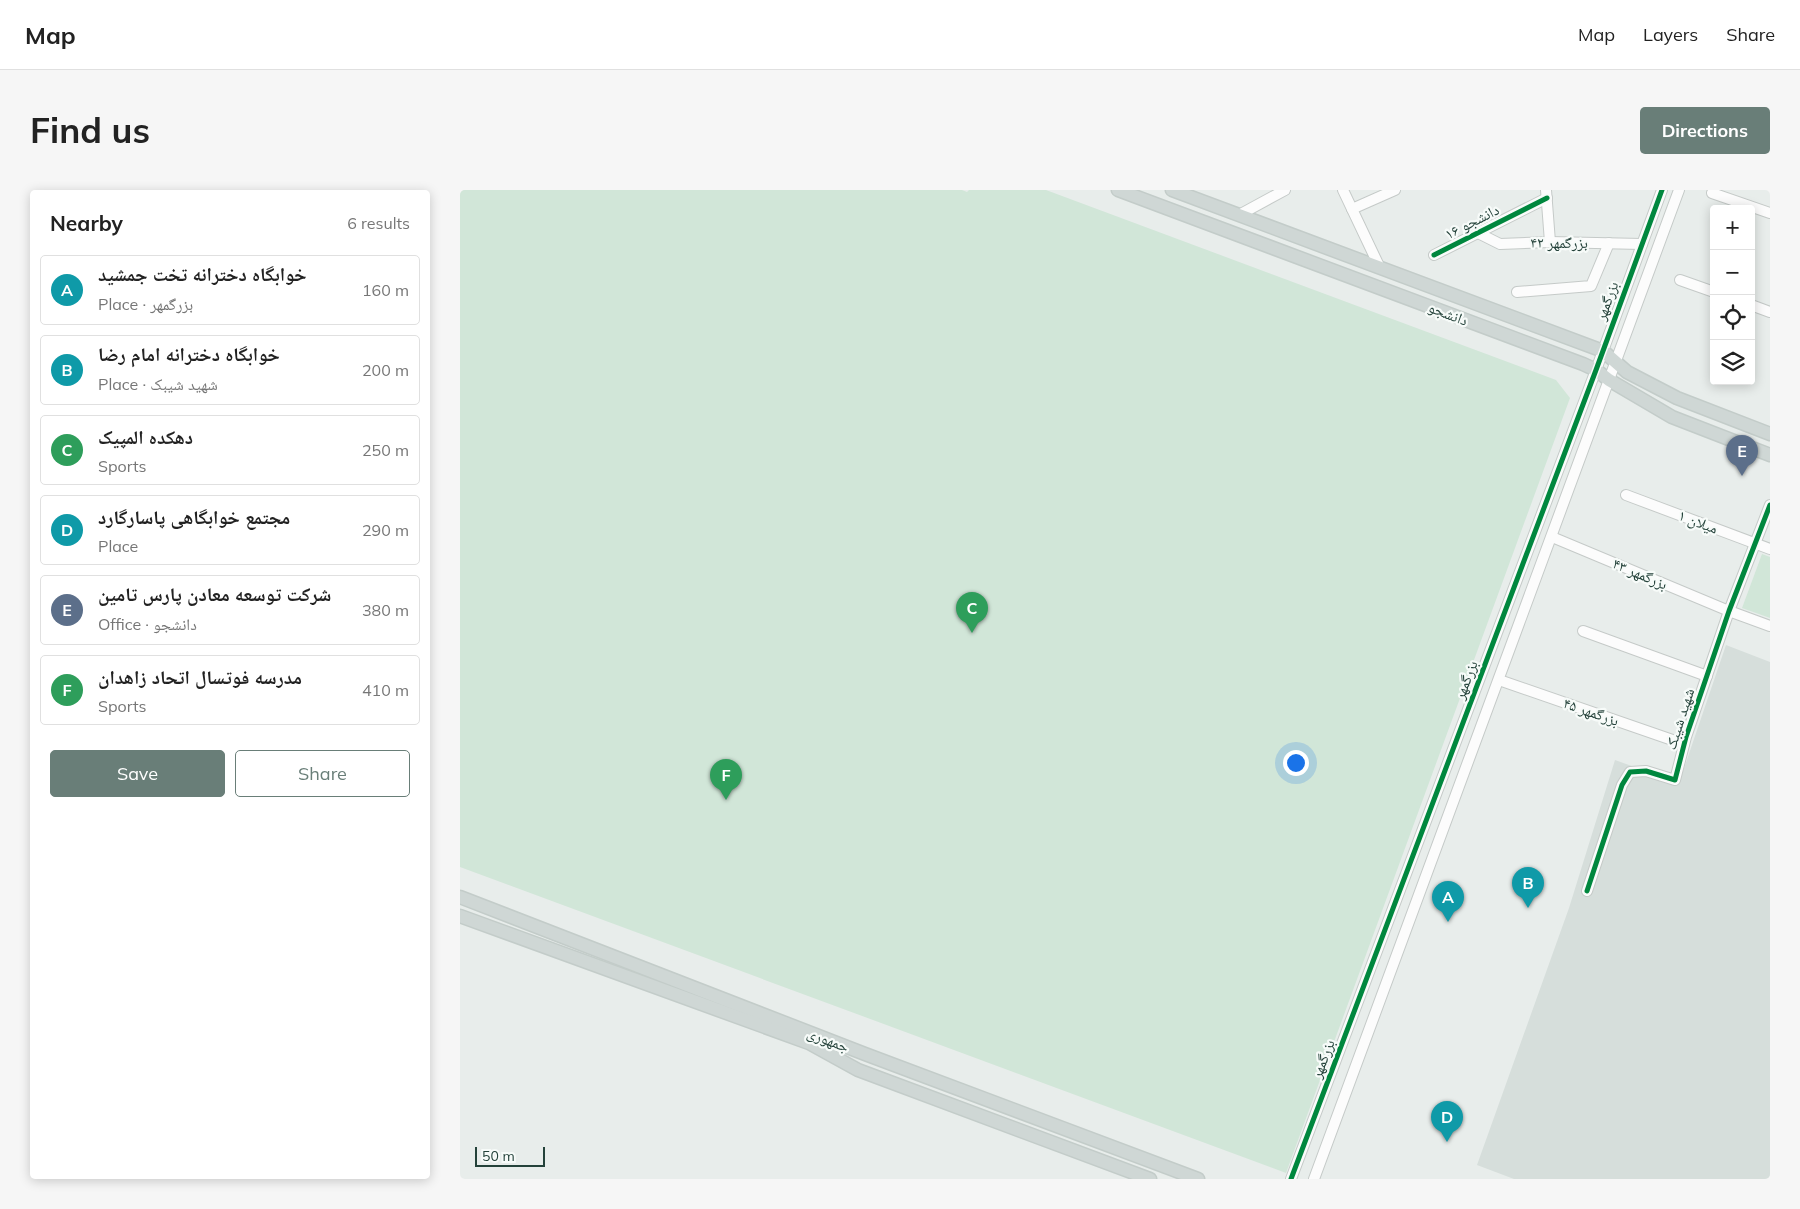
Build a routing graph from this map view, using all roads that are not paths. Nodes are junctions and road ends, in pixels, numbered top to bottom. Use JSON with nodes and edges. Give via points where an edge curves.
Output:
{"nodes":[{"id":1,"x":1118,"y":190,"type":"edge"},
{"id":2,"x":1172,"y":190,"type":"edge"},
{"id":3,"x":1284,"y":190,"type":"edge"},
{"id":4,"x":1343,"y":190,"type":"edge"},
{"id":5,"x":1395,"y":190,"type":"edge"},
{"id":6,"x":1662,"y":190,"type":"edge"},
{"id":7,"x":1680,"y":190,"type":"edge"},
{"id":8,"x":1193,"y":193,"type":"edge"},
{"id":9,"x":1712,"y":193,"type":"dead end"},
{"id":10,"x":1547,"y":194,"type":"edge"},
{"id":11,"x":1352,"y":209,"type":"junction"},
{"id":12,"x":1770,"y":213,"type":"edge"},
{"id":13,"x":1239,"y":215,"type":"junction"},
{"id":14,"x":1478,"y":233,"type":"junction"},
{"id":15,"x":1550,"y":242,"type":"junction"},
{"id":16,"x":1609,"y":243,"type":"junction"},
{"id":17,"x":1642,"y":244,"type":"junction"},
{"id":18,"x":1434,"y":255,"type":"dead end"},
{"id":19,"x":1380,"y":268,"type":"junction"},
{"id":20,"x":1680,"y":280,"type":"dead end"},
{"id":21,"x":1710,"y":291,"type":"edge"},
{"id":22,"x":1517,"y":292,"type":"dead end"},
{"id":23,"x":1755,"y":306,"type":"edge"},
{"id":24,"x":1770,"y":312,"type":"edge"},
{"id":25,"x":1603,"y":351,"type":"junction"},
{"id":26,"x":1615,"y":362,"type":"junction"},
{"id":27,"x":1596,"y":370,"type":"junction"},
{"id":28,"x":1608,"y":380,"type":"junction"},
{"id":29,"x":1770,"y":434,"type":"edge"},
{"id":30,"x":1770,"y":454,"type":"edge"},
{"id":31,"x":1626,"y":495,"type":"dead end"},
{"id":32,"x":1770,"y":505,"type":"edge"},
{"id":33,"x":1552,"y":537,"type":"junction"},
{"id":34,"x":1756,"y":544,"type":"junction"},
{"id":35,"x":1770,"y":549,"type":"edge"},
{"id":36,"x":1729,"y":611,"type":"junction"},
{"id":37,"x":1770,"y":626,"type":"edge"},
{"id":38,"x":1583,"y":631,"type":"dead end"},
{"id":39,"x":1707,"y":676,"type":"junction"},
{"id":40,"x":1499,"y":680,"type":"junction"},
{"id":41,"x":1478,"y":684,"type":"junction"},
{"id":42,"x":1494,"y":692,"type":"junction"},
{"id":43,"x":1684,"y":744,"type":"junction"},
{"id":44,"x":1587,"y":891,"type":"dead end"},
{"id":45,"x":460,"y":896,"type":"edge"},
{"id":46,"x":1398,"y":896,"type":"junction"},
{"id":47,"x":1415,"y":903,"type":"junction"},
{"id":48,"x":460,"y":916,"type":"edge"},
{"id":49,"x":865,"y":1054,"type":"junction"},
{"id":50,"x":858,"y":1070,"type":"junction"},
{"id":51,"x":1150,"y":1179,"type":"edge"},
{"id":52,"x":1198,"y":1179,"type":"edge"},
{"id":53,"x":1291,"y":1179,"type":"edge"},
{"id":54,"x":1314,"y":1179,"type":"edge"}],
"edges":[{"from":1,"to":27,"type":"main road","name":"دانشجو"},
{"from":2,"to":8,"type":"main road","name":"دانشجو"},
{"from":3,"to":13,"type":"street"},
{"from":4,"to":11,"type":"street"},
{"from":5,"to":11,"type":"street"},
{"from":6,"to":17,"type":"street","name":"بزرگمهر"},
{"from":7,"to":26,"type":"street","name":"بزرگمهر"},
{"from":8,"to":13,"type":"main road","name":"دانشجو"},
{"from":9,"to":12,"type":"street"},
{"from":10,"to":14,"type":"street","name":"دانشجو ۱۶"},
{"from":10,"to":15,"type":"street"},
{"from":11,"to":19,"type":"street"},
{"from":13,"to":19,"type":"main road","name":"دانشجو"},
{"from":14,"to":15,"type":"street","name":"بزرگمهر ۴۲","via":[[1500,244]]},
{"from":14,"to":18,"type":"street","name":"دانشجو ۱۶"},
{"from":15,"to":16,"type":"street","name":"بزرگمهر ۴۲"},
{"from":16,"to":17,"type":"street","name":"بزرگمهر ۴۲"},
{"from":16,"to":22,"type":"street","via":[[1591,286]]},
{"from":17,"to":25,"type":"street","name":"بزرگمهر"},
{"from":19,"to":25,"type":"main road","name":"دانشجو"},
{"from":20,"to":21,"type":"street"},
{"from":23,"to":24,"type":"street"},
{"from":25,"to":26,"type":"main road","name":"دانشجو"},
{"from":25,"to":27,"type":"street","name":"بزرگمهر"},
{"from":26,"to":28,"type":"street","name":"بزرگمهر"},
{"from":26,"to":29,"type":"main road","name":"دانشجو","via":[[1627,372],[1678,398]]},
{"from":27,"to":28,"type":"main road","name":"دانشجو"},
{"from":27,"to":41,"type":"street","name":"بزرگمهر"},
{"from":28,"to":30,"type":"main road","name":"دانشجو","via":[[1672,417]]},
{"from":28,"to":33,"type":"street","name":"بزرگمهر"},
{"from":31,"to":34,"type":"street","name":"میلان ۱"},
{"from":32,"to":34,"type":"street","name":"شهید شیبک"},
{"from":33,"to":36,"type":"street","name":"بزرگمهر ۴۳"},
{"from":33,"to":40,"type":"street","name":"بزرگمهر"},
{"from":34,"to":35,"type":"street","name":"میلان ۱"},
{"from":34,"to":36,"type":"street","name":"شهید شیبک"},
{"from":36,"to":37,"type":"street","name":"بزرگمهر ۴۳"},
{"from":36,"to":39,"type":"street","name":"شهید شیبک"},
{"from":38,"to":39,"type":"street"},
{"from":39,"to":43,"type":"street","name":"شهید شیبک"},
{"from":40,"to":42,"type":"street","name":"بزرگمهر"},
{"from":40,"to":43,"type":"street","name":"بزرگمهر ۴۵"},
{"from":41,"to":42,"type":"street"},
{"from":41,"to":46,"type":"street","name":"بزرگمهر"},
{"from":42,"to":47,"type":"street","name":"بزرگمهر"},
{"from":43,"to":44,"type":"street","name":"شهید شیبک","via":[[1675,780],[1646,771],[1630,772],[1622,785]]},
{"from":45,"to":49,"type":"main road","name":"جمهوری"},
{"from":46,"to":47,"type":"street"},
{"from":46,"to":53,"type":"street","name":"بزرگمهر"},
{"from":47,"to":54,"type":"street","name":"بزرگمهر"},
{"from":48,"to":50,"type":"main road","name":"جمهوری","via":[[809,1043]]},
{"from":49,"to":50,"type":"main road"},
{"from":49,"to":52,"type":"main road","name":"جمهوری"},
{"from":50,"to":51,"type":"main road","name":"جمهوری"}]}
